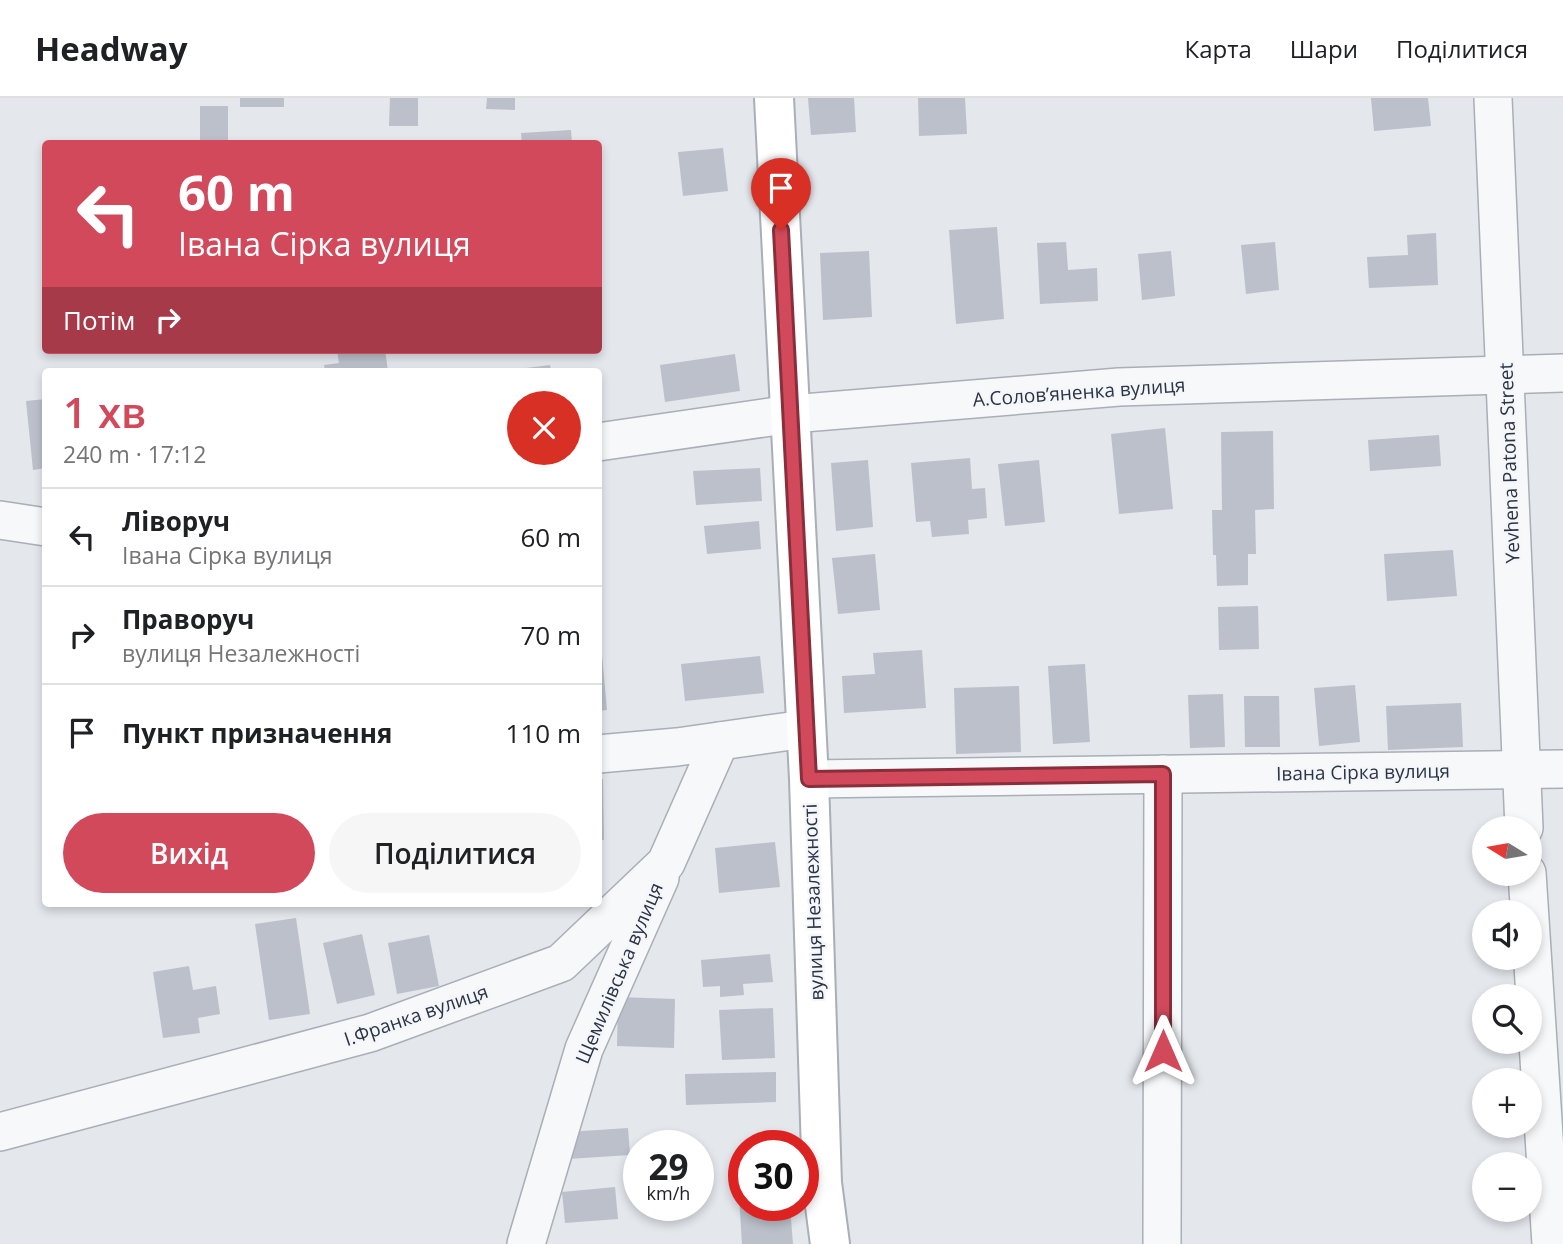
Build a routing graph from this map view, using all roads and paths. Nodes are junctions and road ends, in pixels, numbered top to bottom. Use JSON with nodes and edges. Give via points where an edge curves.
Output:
{"nodes":[{"id":1,"x":774,"y":98,"type":"edge"},
{"id":2,"x":1493,"y":98,"type":"edge"},
{"id":3,"x":1563,"y":373,"type":"edge"},
{"id":4,"x":1506,"y":376,"type":"junction"},
{"id":5,"x":791,"y":414,"type":"junction"},
{"id":6,"x":602,"y":441,"type":"edge"},
{"id":7,"x":0,"y":520,"type":"edge"},
{"id":8,"x":42,"y":526,"type":"edge"},
{"id":9,"x":806,"y":729,"type":"junction"},
{"id":10,"x":720,"y":741,"type":"junction"},
{"id":11,"x":602,"y":754,"type":"edge"},
{"id":12,"x":1563,"y":769,"type":"edge"},
{"id":13,"x":1520,"y":770,"type":"junction"},
{"id":14,"x":1163,"y":774,"type":"junction"},
{"id":15,"x":809,"y":779,"type":"junction"},
{"id":16,"x":1523,"y":816,"type":"edge"},
{"id":17,"x":666,"y":863,"type":"junction"},
{"id":18,"x":1528,"y":886,"type":"edge"},
{"id":19,"x":0,"y":1132,"type":"edge"},
{"id":20,"x":526,"y":1244,"type":"edge"},
{"id":21,"x":830,"y":1244,"type":"edge"},
{"id":22,"x":1162,"y":1244,"type":"edge"},
{"id":23,"x":1551,"y":1244,"type":"edge"}],
"edges":[{"from":1,"to":5,"type":"street","name":"вулиця Незалежності"},
{"from":2,"to":4,"type":"street","name":"Yevhena Patona Street"},
{"from":3,"to":4,"type":"street","name":"А.Солов’яненка вулиця"},
{"from":4,"to":5,"type":"street","name":"А.Солов’яненка вулиця","via":[[1119,387]]},
{"from":4,"to":13,"type":"street","name":"Yevhena Patona Street"},
{"from":5,"to":6,"type":"street","name":"А.Солов’яненка вулиця"},
{"from":5,"to":9,"type":"street","name":"вулиця Незалежності"},
{"from":7,"to":8,"type":"street"},
{"from":9,"to":10,"type":"street"},
{"from":9,"to":15,"type":"street","name":"вулиця Незалежності"},
{"from":10,"to":11,"type":"street"},
{"from":10,"to":17,"type":"street","name":"І.Франка вулиця"},
{"from":12,"to":13,"type":"street","name":"Івана Сірка вулиця"},
{"from":13,"to":14,"type":"street","name":"Івана Сірка вулиця"},
{"from":13,"to":16,"type":"street","name":"Yevhena Patona Street"},
{"from":14,"to":15,"type":"street","name":"Івана Сірка вулиця"},
{"from":14,"to":22,"type":"street"},
{"from":15,"to":21,"type":"street","name":"вулиця Незалежності","via":[[822,1183]]},
{"from":17,"to":19,"type":"street","name":"І.Франка вулиця","via":[[561,963],[370,1033]]},
{"from":17,"to":20,"type":"street","name":"Щемилівська вулиця","via":[[584,1049]]},
{"from":18,"to":23,"type":"street"}]}
